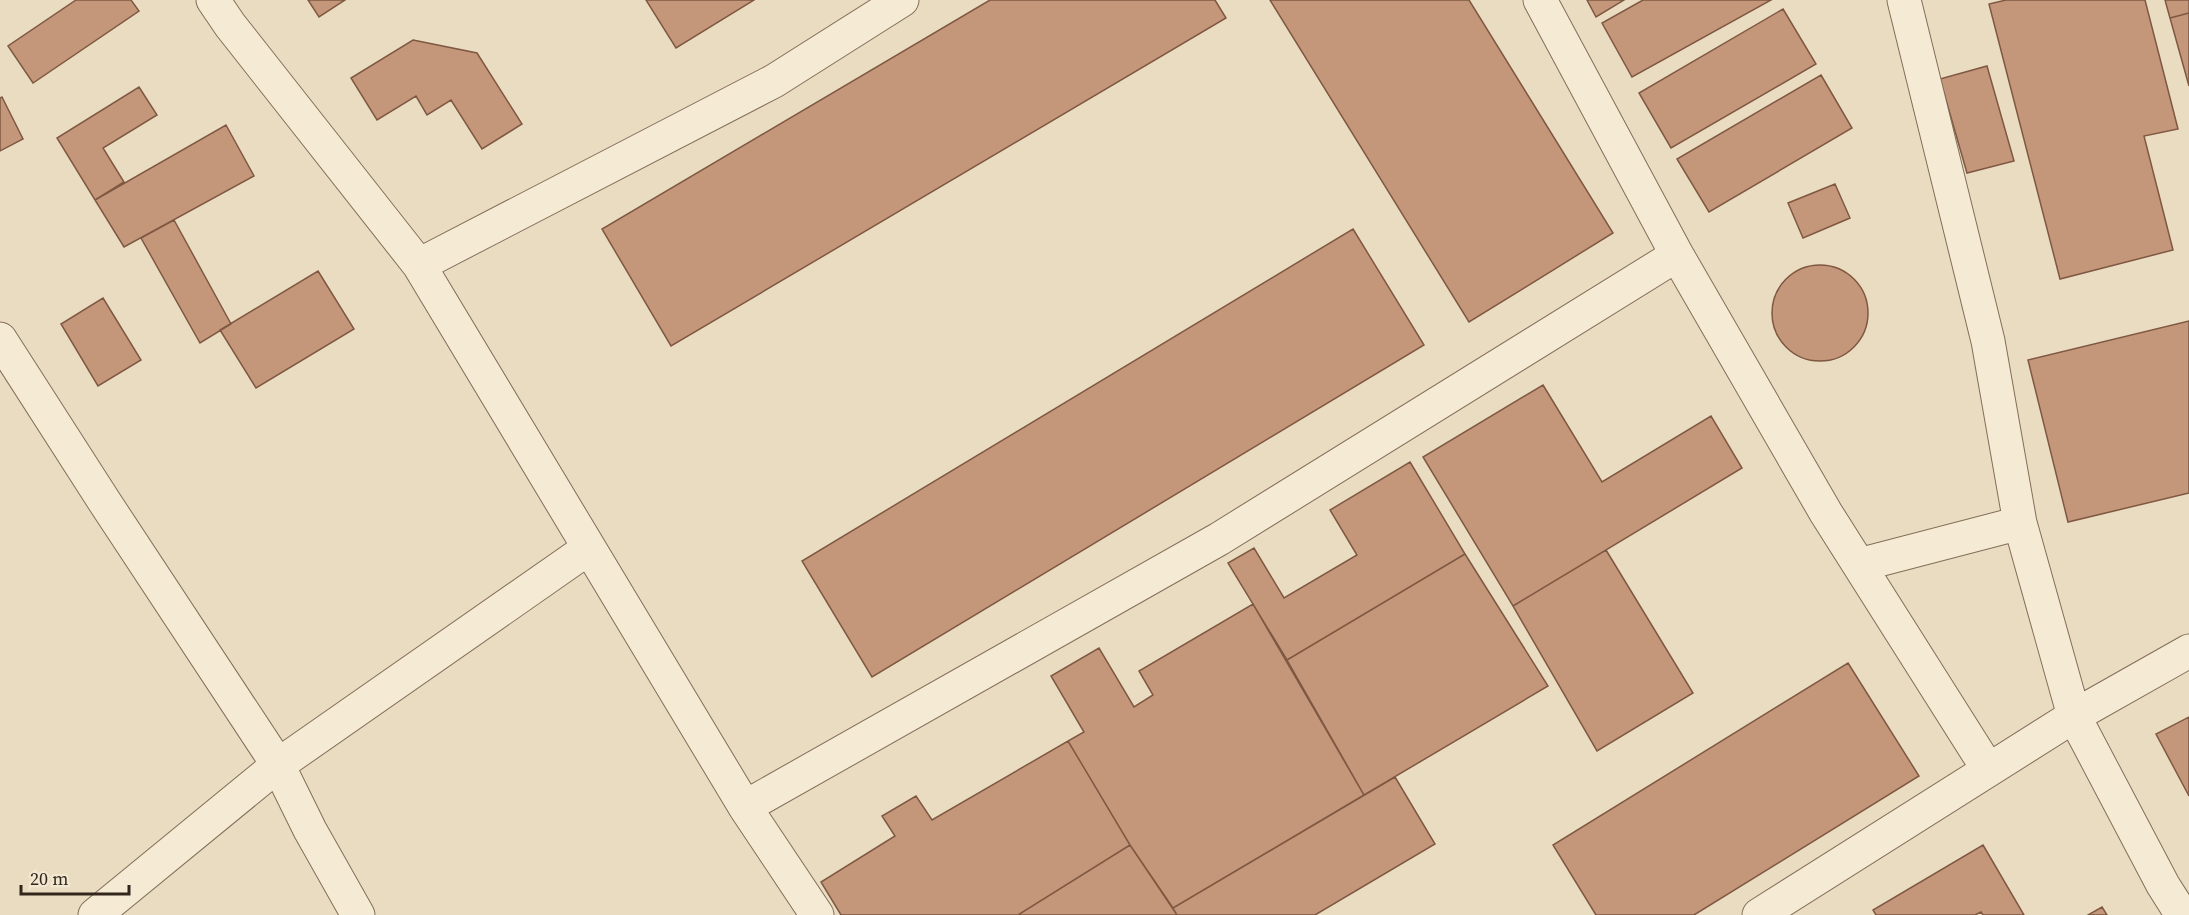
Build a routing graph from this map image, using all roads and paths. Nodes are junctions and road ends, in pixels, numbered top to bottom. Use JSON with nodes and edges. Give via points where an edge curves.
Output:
{"nodes":[{"id":1,"x":213,"y":0,"type":"edge"},
{"id":2,"x":902,"y":0,"type":"edge"},
{"id":3,"x":1540,"y":0,"type":"edge"},
{"id":4,"x":1904,"y":0,"type":"edge"},
{"id":5,"x":1677,"y":255,"type":"junction"},
{"id":6,"x":419,"y":266,"type":"junction"},
{"id":7,"x":0,"y":339,"type":"edge"},
{"id":8,"x":2020,"y":523,"type":"junction"},
{"id":9,"x":589,"y":548,"type":"junction"},
{"id":10,"x":1859,"y":565,"type":"junction"},
{"id":11,"x":2189,"y":651,"type":"edge"},
{"id":12,"x":2074,"y":716,"type":"junction"},
{"id":13,"x":279,"y":765,"type":"junction"},
{"id":14,"x":1988,"y":769,"type":"junction"},
{"id":15,"x":745,"y":807,"type":"junction"},
{"id":16,"x":95,"y":915,"type":"edge"},
{"id":17,"x":358,"y":915,"type":"edge"},
{"id":18,"x":817,"y":915,"type":"edge"},
{"id":19,"x":1759,"y":915,"type":"edge"},
{"id":20,"x":2182,"y":915,"type":"edge"}],
"edges":[{"from":1,"to":6,"type":"street"},
{"from":2,"to":6,"type":"street","via":[[774,81]]},
{"from":3,"to":5,"type":"street"},
{"from":4,"to":8,"type":"street","via":[[1988,340]]},
{"from":5,"to":10,"type":"street"},
{"from":5,"to":15,"type":"street","via":[[1219,539]]},
{"from":6,"to":9,"type":"street"},
{"from":7,"to":13,"type":"street"},
{"from":8,"to":10,"type":"street"},
{"from":8,"to":12,"type":"street"},
{"from":9,"to":13,"type":"street"},
{"from":9,"to":15,"type":"street"},
{"from":10,"to":14,"type":"street"},
{"from":11,"to":12,"type":"street"},
{"from":12,"to":14,"type":"street"},
{"from":12,"to":20,"type":"street"},
{"from":13,"to":16,"type":"street"},
{"from":13,"to":17,"type":"street"},
{"from":14,"to":19,"type":"street"},
{"from":15,"to":18,"type":"street"}]}
